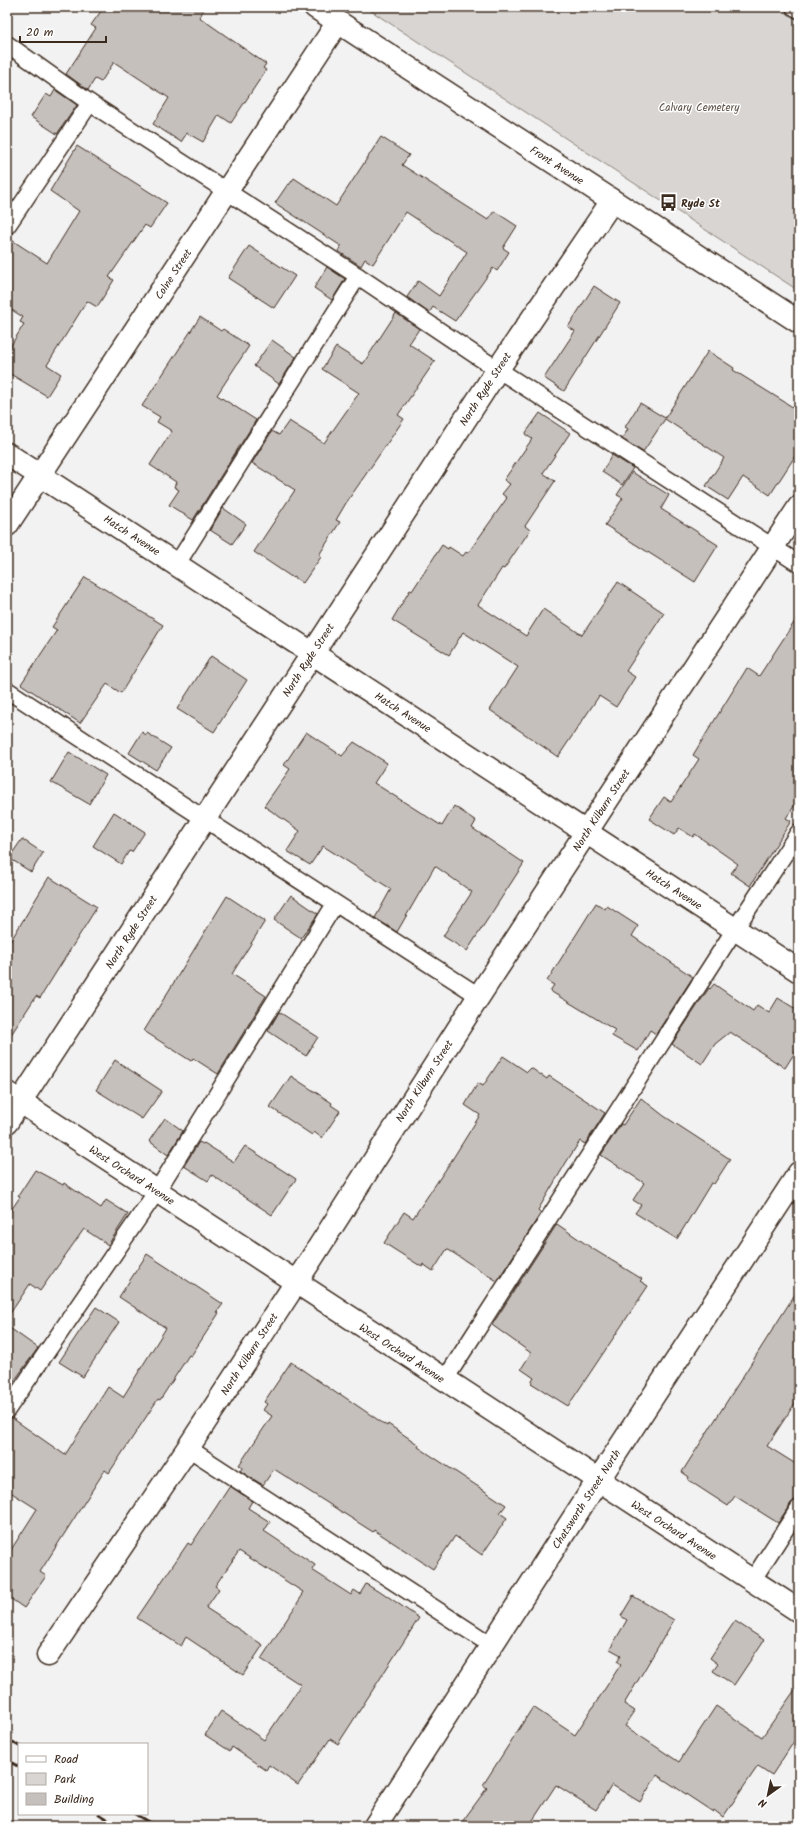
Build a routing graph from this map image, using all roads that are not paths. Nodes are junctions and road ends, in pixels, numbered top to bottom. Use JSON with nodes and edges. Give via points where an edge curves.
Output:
{"nodes":[{"id":1,"x":316,"y":7,"type":"edge"},
{"id":2,"x":794,"y":7,"type":"edge"},
{"id":3,"x":799,"y":10,"type":"edge"},
{"id":4,"x":338,"y":22,"type":"junction"},
{"id":5,"x":7,"y":44,"type":"edge"},
{"id":6,"x":90,"y":103,"type":"junction"},
{"id":7,"x":227,"y":192,"type":"junction"},
{"id":8,"x":612,"y":201,"type":"junction"},
{"id":9,"x":7,"y":226,"type":"edge"},
{"id":10,"x":358,"y":276,"type":"junction"},
{"id":11,"x":799,"y":322,"type":"edge"},
{"id":12,"x":498,"y":369,"type":"junction"},
{"id":13,"x":7,"y":454,"type":"edge"},
{"id":14,"x":40,"y":475,"type":"junction"},
{"id":15,"x":799,"y":507,"type":"edge"},
{"id":16,"x":7,"y":525,"type":"edge"},
{"id":17,"x":772,"y":547,"type":"junction"},
{"id":18,"x":176,"y":564,"type":"junction"},
{"id":19,"x":799,"y":564,"type":"edge"},
{"id":20,"x":313,"y":653,"type":"junction"},
{"id":21,"x":7,"y":690,"type":"edge"},
{"id":22,"x":204,"y":819,"type":"junction"},
{"id":23,"x":587,"y":832,"type":"junction"},
{"id":24,"x":799,"y":832,"type":"edge"},
{"id":25,"x":336,"y":904,"type":"junction"},
{"id":26,"x":735,"y":929,"type":"junction"},
{"id":27,"x":799,"y":971,"type":"edge"},
{"id":28,"x":479,"y":996,"type":"junction"},
{"id":29,"x":14,"y":1098,"type":"edge"},
{"id":30,"x":7,"y":1122,"type":"edge"},
{"id":31,"x":799,"y":1173,"type":"edge"},
{"id":32,"x":157,"y":1191,"type":"junction"},
{"id":33,"x":296,"y":1282,"type":"junction"},
{"id":34,"x":444,"y":1381,"type":"junction"},
{"id":35,"x":7,"y":1410,"type":"edge"},
{"id":36,"x":188,"y":1448,"type":"junction"},
{"id":37,"x":598,"y":1481,"type":"junction"},
{"id":38,"x":799,"y":1508,"type":"edge"},
{"id":39,"x":752,"y":1581,"type":"junction"},
{"id":40,"x":799,"y":1611,"type":"edge"},
{"id":41,"x":492,"y":1645,"type":"junction"},
{"id":42,"x":48,"y":1655,"type":"dead end"},
{"id":43,"x":375,"y":1826,"type":"edge"}],
"edges":[{"from":1,"to":4,"type":"street","name":"Front Avenue"},
{"from":2,"to":3,"type":"lane"},
{"from":4,"to":7,"type":"street","name":"Colne Street"},
{"from":4,"to":8,"type":"street","name":"Front Avenue"},
{"from":5,"to":6,"type":"lane"},
{"from":6,"to":7,"type":"lane"},
{"from":6,"to":9,"type":"lane"},
{"from":7,"to":10,"type":"lane"},
{"from":7,"to":14,"type":"street","name":"Colne Street"},
{"from":8,"to":11,"type":"street","name":"Front Avenue"},
{"from":8,"to":12,"type":"street","name":"North Ryde Street"},
{"from":10,"to":12,"type":"lane"},
{"from":10,"to":18,"type":"lane"},
{"from":12,"to":17,"type":"lane"},
{"from":12,"to":20,"type":"street","name":"North Ryde Street"},
{"from":13,"to":14,"type":"street","name":"Hatch Avenue"},
{"from":14,"to":16,"type":"street","name":"Colne Street"},
{"from":14,"to":18,"type":"street","name":"Hatch Avenue"},
{"from":15,"to":17,"type":"street","name":"North Kilburn Street"},
{"from":17,"to":19,"type":"lane"},
{"from":17,"to":23,"type":"street","name":"North Kilburn Street"},
{"from":18,"to":20,"type":"street","name":"Hatch Avenue"},
{"from":20,"to":22,"type":"street","name":"North Ryde Street"},
{"from":20,"to":23,"type":"street","name":"Hatch Avenue"},
{"from":21,"to":22,"type":"lane"},
{"from":22,"to":25,"type":"lane"},
{"from":22,"to":29,"type":"street","name":"North Ryde Street"},
{"from":23,"to":26,"type":"street","name":"Hatch Avenue"},
{"from":23,"to":28,"type":"street","name":"North Kilburn Street"},
{"from":24,"to":26,"type":"lane"},
{"from":25,"to":28,"type":"lane"},
{"from":25,"to":32,"type":"lane"},
{"from":26,"to":27,"type":"street","name":"Hatch Avenue"},
{"from":26,"to":34,"type":"lane"},
{"from":28,"to":33,"type":"street","name":"North Kilburn Street"},
{"from":29,"to":30,"type":"street","name":"North Ryde Street"},
{"from":29,"to":32,"type":"street","name":"West Orchard Avenue"},
{"from":31,"to":37,"type":"street","name":"Chatsworth Street North"},
{"from":32,"to":33,"type":"street","name":"West Orchard Avenue"},
{"from":32,"to":35,"type":"lane"},
{"from":33,"to":34,"type":"street","name":"West Orchard Avenue"},
{"from":33,"to":36,"type":"street","name":"North Kilburn Street"},
{"from":34,"to":37,"type":"street","name":"West Orchard Avenue"},
{"from":36,"to":41,"type":"lane"},
{"from":36,"to":42,"type":"street","name":"North Kilburn Street"},
{"from":37,"to":39,"type":"street","name":"West Orchard Avenue"},
{"from":37,"to":41,"type":"street","name":"Chatsworth Street North"},
{"from":38,"to":39,"type":"lane"},
{"from":39,"to":40,"type":"street","name":"West Orchard Avenue"},
{"from":41,"to":43,"type":"street","name":"Chatsworth Street North"}]}
